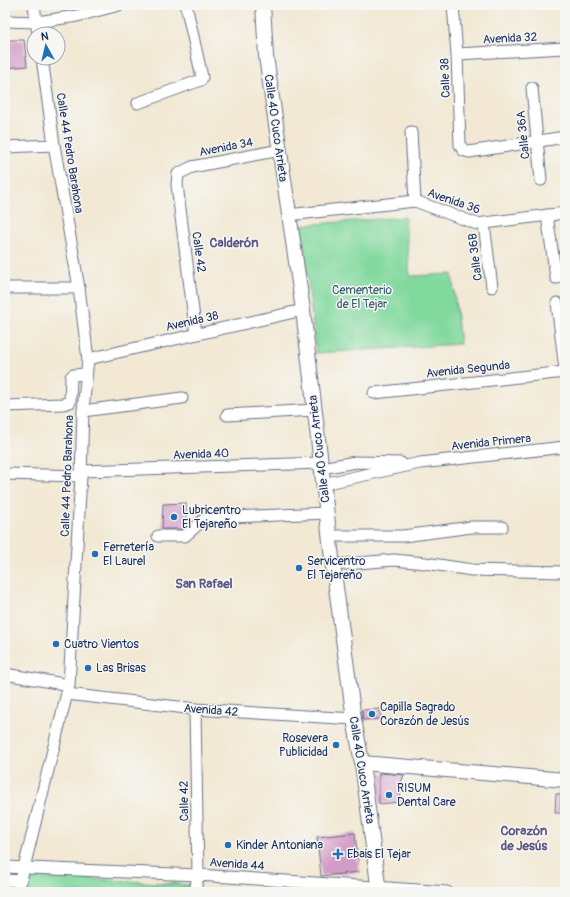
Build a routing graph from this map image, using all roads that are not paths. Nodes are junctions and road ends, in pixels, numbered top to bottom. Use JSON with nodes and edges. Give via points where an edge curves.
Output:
{"nodes":[{"id":1,"x":34,"y":5,"type":"edge"},
{"id":2,"x":120,"y":5,"type":"edge"},
{"id":3,"x":186,"y":5,"type":"edge"},
{"id":4,"x":263,"y":5,"type":"edge"},
{"id":5,"x":454,"y":5,"type":"edge"},
{"id":6,"x":5,"y":21,"type":"edge"},
{"id":7,"x":37,"y":22,"type":"junction"},
{"id":8,"x":37,"y":26,"type":"edge"},
{"id":9,"x":565,"y":48,"type":"edge"},
{"id":10,"x":457,"y":54,"type":"junction"},
{"id":11,"x":43,"y":66,"type":"edge"},
{"id":12,"x":532,"y":88,"type":"dead end"},
{"id":13,"x":138,"y":104,"type":"dead end"},
{"id":14,"x":411,"y":132,"type":"dead end"},
{"id":15,"x":565,"y":137,"type":"edge"},
{"id":16,"x":537,"y":141,"type":"junction"},
{"id":17,"x":54,"y":145,"type":"junction"},
{"id":18,"x":5,"y":147,"type":"edge"},
{"id":19,"x":280,"y":150,"type":"junction"},
{"id":20,"x":178,"y":174,"type":"joint"},
{"id":21,"x":541,"y":180,"type":"dead end"},
{"id":22,"x":415,"y":201,"type":"junction"},
{"id":23,"x":565,"y":213,"type":"edge"},
{"id":24,"x":288,"y":215,"type":"junction"},
{"id":25,"x":547,"y":215,"type":"junction"},
{"id":26,"x":484,"y":224,"type":"junction"},
{"id":27,"x":556,"y":278,"type":"dead end"},
{"id":28,"x":492,"y":287,"type":"dead end"},
{"id":29,"x":5,"y":288,"type":"edge"},
{"id":30,"x":79,"y":288,"type":"junction"},
{"id":31,"x":557,"y":302,"type":"dead end"},
{"id":32,"x":303,"y":310,"type":"junction"},
{"id":33,"x":196,"y":334,"type":"junction"},
{"id":34,"x":88,"y":359,"type":"junction"},
{"id":35,"x":565,"y":370,"type":"edge"},
{"id":36,"x":86,"y":374,"type":"junction"},
{"id":37,"x":374,"y":393,"type":"dead end"},
{"id":38,"x":182,"y":398,"type":"dead end"},
{"id":39,"x":6,"y":406,"type":"dead end"},
{"id":40,"x":315,"y":410,"type":"junction"},
{"id":41,"x":83,"y":411,"type":"junction"},
{"id":42,"x":227,"y":415,"type":"dead end"},
{"id":43,"x":565,"y":447,"type":"edge"},
{"id":44,"x":420,"y":463,"type":"junction"},
{"id":45,"x":320,"y":465,"type":"junction"},
{"id":46,"x":82,"y":473,"type":"junction"},
{"id":47,"x":5,"y":474,"type":"edge"},
{"id":48,"x":323,"y":484,"type":"junction"},
{"id":49,"x":327,"y":513,"type":"junction"},
{"id":50,"x":502,"y":528,"type":"dead end"},
{"id":51,"x":158,"y":536,"type":"dead end"},
{"id":52,"x":330,"y":536,"type":"junction"},
{"id":53,"x":333,"y":565,"type":"junction"},
{"id":54,"x":565,"y":572,"type":"edge"},
{"id":55,"x":5,"y":674,"type":"edge"},
{"id":56,"x":68,"y":690,"type":"junction"},
{"id":57,"x":195,"y":709,"type":"junction"},
{"id":58,"x":354,"y":719,"type":"junction"},
{"id":59,"x":362,"y":763,"type":"junction"},
{"id":60,"x":565,"y":780,"type":"edge"},
{"id":61,"x":5,"y":866,"type":"edge"},
{"id":62,"x":24,"y":868,"type":"junction"},
{"id":63,"x":198,"y":875,"type":"junction"},
{"id":64,"x":5,"y":880,"type":"edge"},
{"id":65,"x":19,"y":887,"type":"edge"},
{"id":66,"x":379,"y":889,"type":"edge"},
{"id":67,"x":195,"y":892,"type":"edge"},
{"id":68,"x":447,"y":892,"type":"edge"}],
"edges":[{"from":1,"to":7,"type":"street"},
{"from":2,"to":7,"type":"street","via":[[77,16]]},
{"from":3,"to":13,"type":"street","via":[[201,80]]},
{"from":4,"to":19,"type":"main road","name":"Calle 40 Cuco Arrieta","via":[[266,56]]},
{"from":5,"to":10,"type":"street","name":"Calle 38"},
{"from":6,"to":7,"type":"street"},
{"from":7,"to":8,"type":"street"},
{"from":9,"to":10,"type":"street","name":"Avenida 32"},
{"from":10,"to":16,"type":"street","name":"Calle 38","via":[[460,145],[463,150],[469,152]]},
{"from":11,"to":17,"type":"street","name":"Calle 44 Pedro Barahona"},
{"from":12,"to":16,"type":"street","name":"Calle 36A"},
{"from":14,"to":22,"type":"street"},
{"from":15,"to":16,"type":"street"},
{"from":16,"to":21,"type":"street","name":"Calle 36A"},
{"from":17,"to":18,"type":"street"},
{"from":17,"to":30,"type":"street","name":"Calle 44 Pedro Barahona"},
{"from":19,"to":20,"type":"street","name":"Avenida 34","via":[[192,167]]},
{"from":19,"to":24,"type":"main road","name":"Calle 40 Cuco Arrieta"},
{"from":20,"to":33,"type":"street","name":"Calle 42","via":[[177,185]]},
{"from":22,"to":24,"type":"street","name":"Avenida 36"},
{"from":22,"to":26,"type":"street","name":"Avenida 36","via":[[477,224]]},
{"from":23,"to":25,"type":"street","name":"Avenida 36"},
{"from":24,"to":32,"type":"main road","name":"Calle 40 Cuco Arrieta"},
{"from":25,"to":26,"type":"street","name":"Avenida 36"},
{"from":25,"to":27,"type":"street"},
{"from":26,"to":28,"type":"street","name":"Calle 36B"},
{"from":29,"to":30,"type":"street"},
{"from":30,"to":34,"type":"street","name":"Calle 44 Pedro Barahona"},
{"from":31,"to":35,"type":"street"},
{"from":32,"to":33,"type":"street","name":"Avenida 38"},
{"from":32,"to":40,"type":"main road","name":"Calle 40 Cuco Arrieta"},
{"from":33,"to":34,"type":"street","name":"Avenida 38"},
{"from":34,"to":36,"type":"street","name":"Calle 44 Pedro Barahona"},
{"from":35,"to":37,"type":"street","name":"Avenida Segunda"},
{"from":36,"to":39,"type":"street","via":[[71,377],[70,402]]},
{"from":36,"to":41,"type":"street","name":"Calle 44 Pedro Barahona"},
{"from":38,"to":41,"type":"street"},
{"from":40,"to":42,"type":"street"},
{"from":40,"to":45,"type":"main road","name":"Calle 40 Cuco Arrieta"},
{"from":41,"to":46,"type":"street","name":"Calle 44 Pedro Barahona"},
{"from":43,"to":44,"type":"street","name":"Avenida Primera"},
{"from":44,"to":45,"type":"street","name":"Avenida Primera","via":[[356,462]]},
{"from":44,"to":48,"type":"street","name":"Avenida Primera"},
{"from":45,"to":46,"type":"street","name":"Avenida 40"},
{"from":45,"to":48,"type":"main road","name":"Calle 40 Cuco Arrieta"},
{"from":46,"to":47,"type":"street","name":"Avenida 40"},
{"from":46,"to":56,"type":"street","name":"Calle 44 Pedro Barahona"},
{"from":48,"to":49,"type":"main road","name":"Calle 40 Cuco Arrieta"},
{"from":49,"to":51,"type":"street","via":[[209,518],[185,536]]},
{"from":49,"to":52,"type":"main road","name":"Calle 40 Cuco Arrieta"},
{"from":50,"to":52,"type":"street","via":[[472,527],[403,536]]},
{"from":52,"to":53,"type":"main road","name":"Calle 40 Cuco Arrieta"},
{"from":53,"to":54,"type":"street","via":[[394,560],[472,570]]},
{"from":53,"to":58,"type":"main road","name":"Calle 40 Cuco Arrieta"},
{"from":55,"to":56,"type":"street","name":"Avenida 42"},
{"from":56,"to":57,"type":"street","name":"Avenida 42"},
{"from":56,"to":62,"type":"street","name":"Calle 44 Pedro Barahona"},
{"from":57,"to":58,"type":"street","name":"Avenida 42"},
{"from":57,"to":63,"type":"street","name":"Calle 42"},
{"from":58,"to":59,"type":"main road","name":"Calle 40 Cuco Arrieta"},
{"from":59,"to":60,"type":"main road"},
{"from":59,"to":66,"type":"main road","name":"Calle 40 Cuco Arrieta"},
{"from":61,"to":62,"type":"street","name":"Avenida 44"},
{"from":62,"to":63,"type":"street","name":"Avenida 44"},
{"from":62,"to":65,"type":"street","name":"Calle 44 Pedro Barahona"},
{"from":63,"to":66,"type":"street","name":"Avenida 44"},
{"from":63,"to":67,"type":"street","name":"Calle 42"},
{"from":64,"to":65,"type":"street"},
{"from":66,"to":68,"type":"street","name":"Avenida 44"}]}
